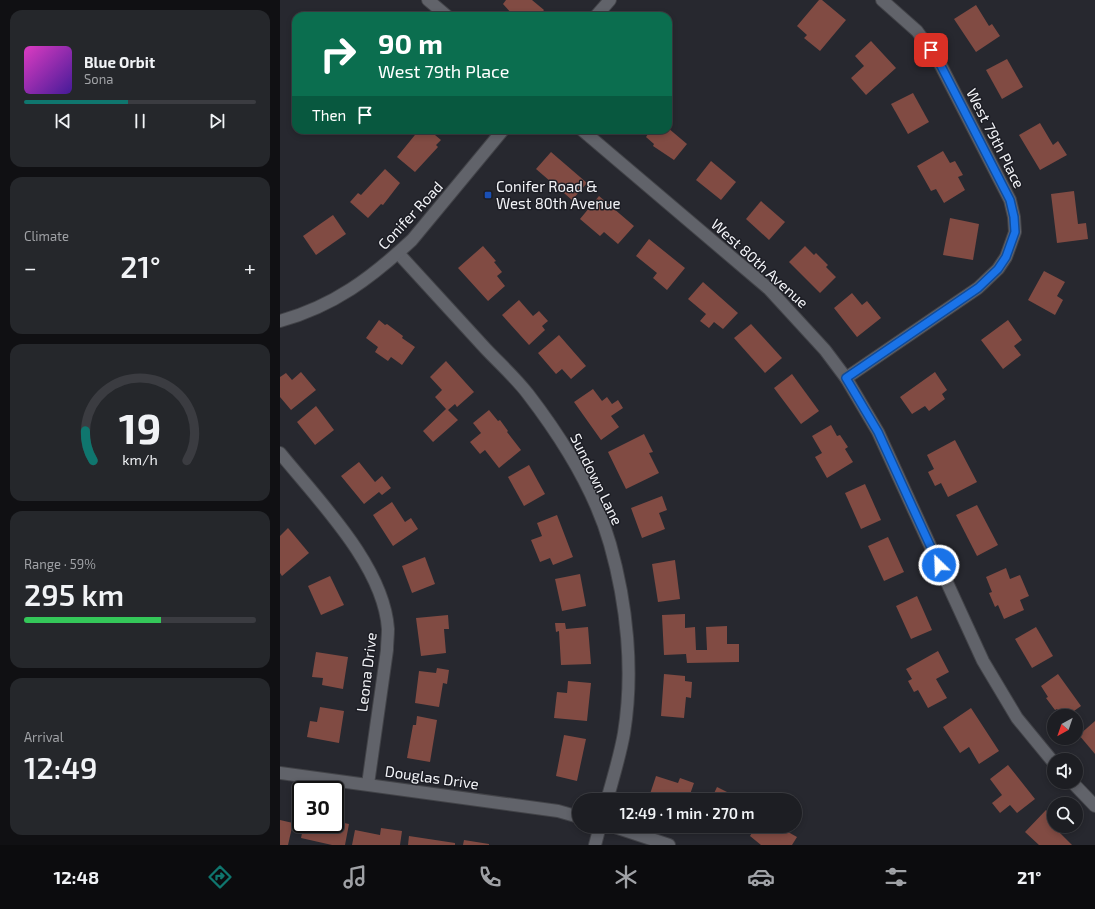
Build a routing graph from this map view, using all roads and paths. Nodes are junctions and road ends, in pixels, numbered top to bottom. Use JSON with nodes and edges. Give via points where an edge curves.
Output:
{"nodes":[{"id":1,"x":428,"y":0,"type":"edge"},
{"id":2,"x":610,"y":0,"type":"edge"},
{"id":3,"x":882,"y":0,"type":"edge"},
{"id":4,"x":442,"y":12,"type":"edge"},
{"id":5,"x":600,"y":12,"type":"edge"},
{"id":6,"x":500,"y":134,"type":"edge"},
{"id":7,"x":587,"y":134,"type":"edge"},
{"id":8,"x":398,"y":253,"type":"junction"},
{"id":9,"x":280,"y":321,"type":"edge"},
{"id":10,"x":846,"y":378,"type":"junction"},
{"id":11,"x":280,"y":453,"type":"edge"},
{"id":12,"x":1047,"y":754,"type":"edge"},
{"id":13,"x":280,"y":772,"type":"edge"},
{"id":14,"x":368,"y":784,"type":"junction"},
{"id":15,"x":1079,"y":789,"type":"edge"},
{"id":16,"x":609,"y":793,"type":"edge"},
{"id":17,"x":1095,"y":806,"type":"edge"},
{"id":18,"x":572,"y":815,"type":"edge"},
{"id":19,"x":598,"y":833,"type":"edge"},
{"id":20,"x":633,"y":833,"type":"edge"},
{"id":21,"x":595,"y":845,"type":"edge"},
{"id":22,"x":669,"y":845,"type":"edge"}],
"edges":[{"from":1,"to":4,"type":"street"},
{"from":2,"to":5,"type":"street"},
{"from":3,"to":10,"type":"street","name":"West 79th Place","via":[[917,30],[938,60],[1010,200],[1015,232],[1006,257],[986,282]]},
{"from":6,"to":8,"type":"street","name":"Conifer Road","via":[[412,240]]},
{"from":7,"to":10,"type":"street","name":"West 80th Avenue","via":[[769,289],[807,328]]},
{"from":8,"to":9,"type":"street","name":"Conifer Road","via":[[338,299],[307,313]]},
{"from":8,"to":16,"type":"street","name":"Sundown Lane","via":[[527,392],[560,437],[589,490],[604,527],[619,583],[626,624],[628,666],[624,732]]},
{"from":10,"to":12,"type":"street","name":"West 80th Avenue","via":[[878,432],[983,661],[1017,718]]},
{"from":11,"to":14,"type":"street","name":"Leona Drive","via":[[351,542],[375,582],[383,605],[388,628],[387,650]]},
{"from":13,"to":14,"type":"street","name":"Douglas Drive"},
{"from":14,"to":18,"type":"street","name":"Douglas Drive"},
{"from":15,"to":17,"type":"street"},
{"from":19,"to":21,"type":"street"},
{"from":20,"to":22,"type":"street"}]}
